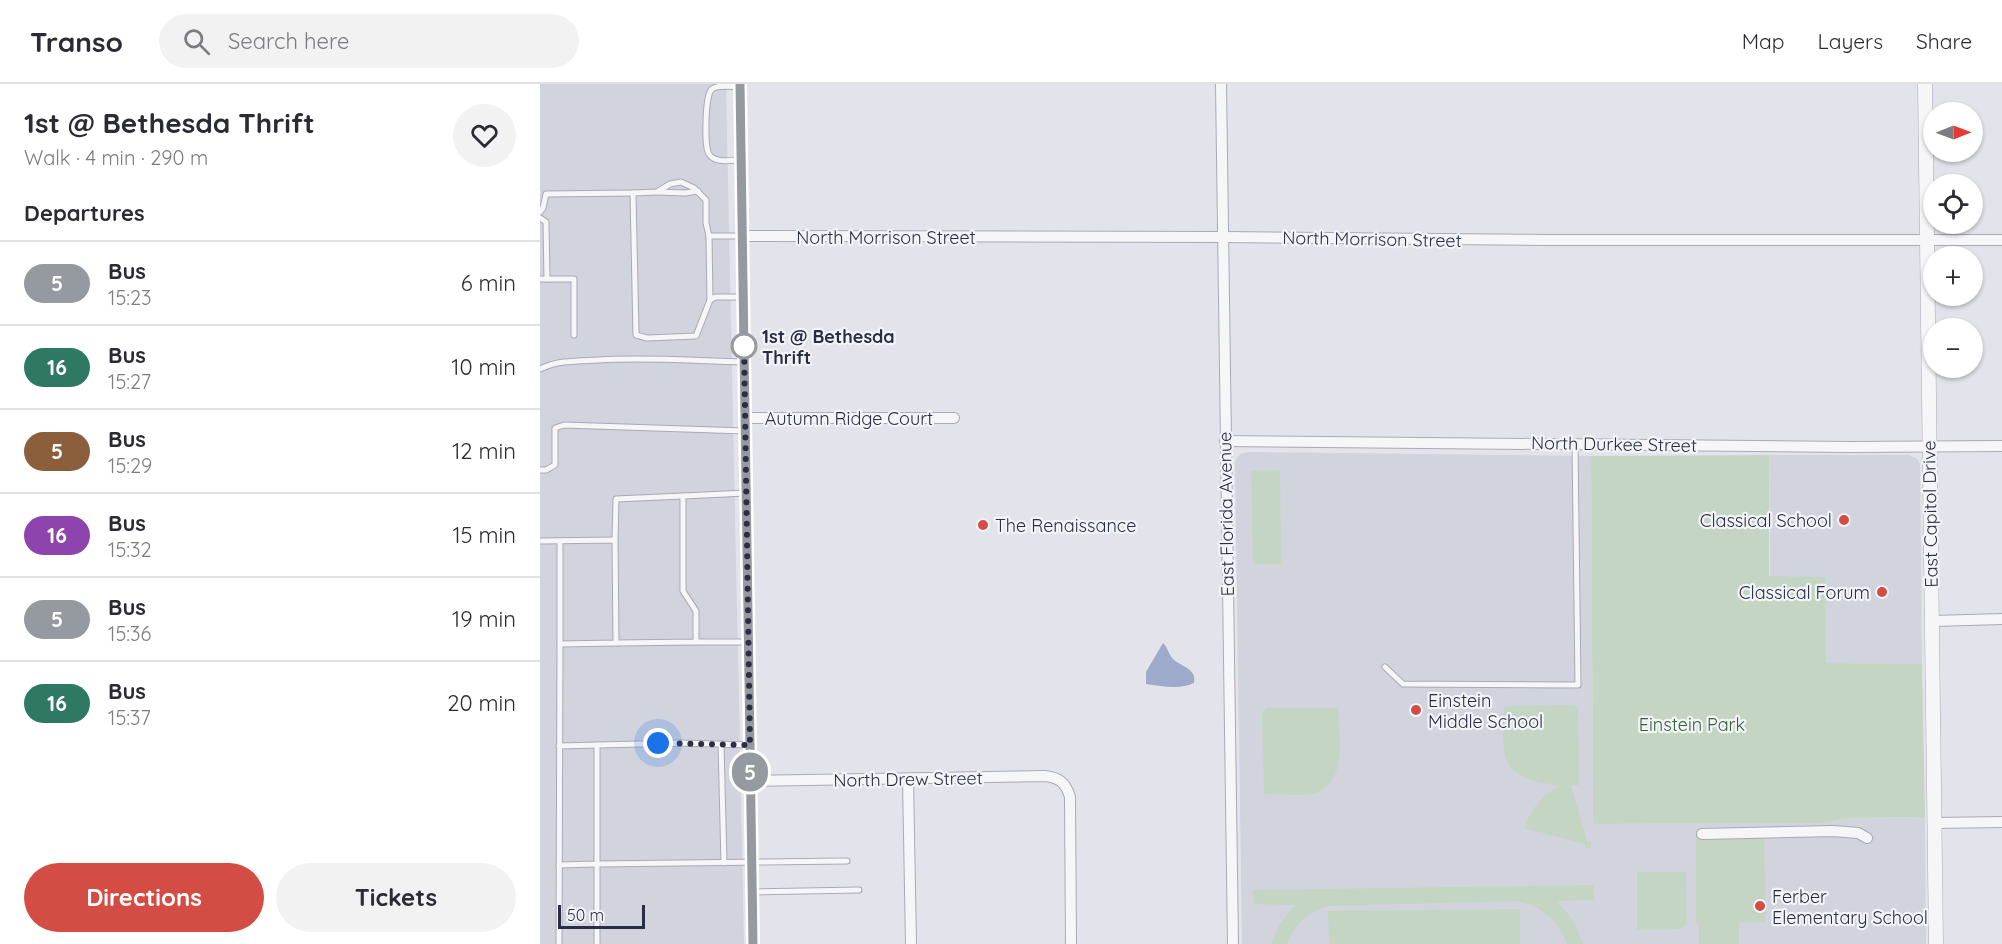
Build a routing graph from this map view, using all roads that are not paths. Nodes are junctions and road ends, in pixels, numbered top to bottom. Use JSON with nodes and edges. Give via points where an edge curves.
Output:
{"nodes":[{"id":1,"x":1221,"y":84,"type":"edge"},
{"id":2,"x":1924,"y":84,"type":"edge"},
{"id":3,"x":740,"y":86,"type":"edge"},
{"id":4,"x":741,"y":160,"type":"junction"},
{"id":5,"x":698,"y":191,"type":"junction"},
{"id":6,"x":633,"y":192,"type":"junction"},
{"id":7,"x":657,"y":192,"type":"junction"},
{"id":8,"x":540,"y":212,"type":"edge"},
{"id":9,"x":540,"y":218,"type":"edge"},
{"id":10,"x":709,"y":236,"type":"junction"},
{"id":11,"x":743,"y":236,"type":"junction"},
{"id":12,"x":1223,"y":237,"type":"junction"},
{"id":13,"x":2002,"y":240,"type":"edge"},
{"id":14,"x":1927,"y":242,"type":"junction"},
{"id":15,"x":540,"y":279,"type":"edge"},
{"id":16,"x":547,"y":279,"type":"junction"},
{"id":17,"x":743,"y":297,"type":"junction"},
{"id":18,"x":710,"y":300,"type":"junction"},
{"id":19,"x":574,"y":335,"type":"dead end"},
{"id":20,"x":744,"y":362,"type":"junction"},
{"id":21,"x":540,"y":369,"type":"edge"},
{"id":22,"x":745,"y":418,"type":"junction"},
{"id":23,"x":954,"y":418,"type":"dead end"},
{"id":24,"x":745,"y":431,"type":"junction"},
{"id":25,"x":1225,"y":441,"type":"junction"},
{"id":26,"x":1575,"y":444,"type":"junction"},
{"id":27,"x":2002,"y":446,"type":"edge"},
{"id":28,"x":1929,"y":448,"type":"junction"},
{"id":29,"x":540,"y":470,"type":"edge"},
{"id":30,"x":746,"y":493,"type":"junction"},
{"id":31,"x":683,"y":496,"type":"junction"},
{"id":32,"x":615,"y":540,"type":"junction"},
{"id":33,"x":540,"y":541,"type":"edge"},
{"id":34,"x":560,"y":541,"type":"junction"},
{"id":35,"x":2002,"y":619,"type":"edge"},
{"id":36,"x":1933,"y":621,"type":"junction"},
{"id":37,"x":696,"y":642,"type":"junction"},
{"id":38,"x":748,"y":642,"type":"junction"},
{"id":39,"x":616,"y":643,"type":"junction"},
{"id":40,"x":560,"y":644,"type":"junction"},
{"id":41,"x":1385,"y":668,"type":"dead end"},
{"id":42,"x":721,"y":744,"type":"junction"},
{"id":43,"x":597,"y":745,"type":"junction"},
{"id":44,"x":750,"y":745,"type":"junction"},
{"id":45,"x":560,"y":746,"type":"junction"},
{"id":46,"x":908,"y":779,"type":"junction"},
{"id":47,"x":750,"y":782,"type":"junction"},
{"id":48,"x":2002,"y":822,"type":"edge"},
{"id":49,"x":1935,"y":823,"type":"junction"},
{"id":50,"x":1702,"y":834,"type":"dead end"},
{"id":51,"x":1867,"y":838,"type":"dead end"},
{"id":52,"x":847,"y":861,"type":"dead end"},
{"id":53,"x":724,"y":863,"type":"junction"},
{"id":54,"x":752,"y":863,"type":"junction"},
{"id":55,"x":597,"y":864,"type":"junction"},
{"id":56,"x":559,"y":865,"type":"junction"},
{"id":57,"x":859,"y":890,"type":"dead end"},
{"id":58,"x":752,"y":892,"type":"junction"},
{"id":59,"x":559,"y":944,"type":"edge"},
{"id":60,"x":597,"y":944,"type":"edge"},
{"id":61,"x":753,"y":944,"type":"edge"},
{"id":62,"x":911,"y":944,"type":"edge"},
{"id":63,"x":1071,"y":944,"type":"edge"},
{"id":64,"x":1233,"y":944,"type":"edge"},
{"id":65,"x":1936,"y":944,"type":"edge"}],
"edges":[{"from":1,"to":12,"type":"street","name":"East Florida Avenue"},
{"from":2,"to":14,"type":"street","name":"East Capitol Drive"},
{"from":3,"to":4,"type":"street"},
{"from":3,"to":4,"type":"lane","via":[[714,87],[710,91],[707,146],[715,159]]},
{"from":4,"to":11,"type":"street"},
{"from":5,"to":7,"type":"lane"},
{"from":5,"to":7,"type":"lane","via":[[681,182]]},
{"from":5,"to":10,"type":"lane","via":[[705,200]]},
{"from":6,"to":7,"type":"lane"},
{"from":6,"to":8,"type":"lane","via":[[546,194]]},
{"from":6,"to":18,"type":"lane","via":[[636,335],[696,336]]},
{"from":9,"to":16,"type":"lane","via":[[546,222]]},
{"from":10,"to":11,"type":"lane"},
{"from":10,"to":18,"type":"lane"},
{"from":11,"to":12,"type":"street","name":"North Morrison Street"},
{"from":11,"to":17,"type":"street"},
{"from":12,"to":14,"type":"street","name":"North Morrison Street"},
{"from":12,"to":25,"type":"street","name":"East Florida Avenue"},
{"from":13,"to":14,"type":"street","name":"North Morrison Street"},
{"from":14,"to":28,"type":"street","name":"East Capitol Drive"},
{"from":15,"to":16,"type":"lane"},
{"from":16,"to":19,"type":"lane","via":[[574,279]]},
{"from":17,"to":18,"type":"lane"},
{"from":17,"to":20,"type":"street"},
{"from":20,"to":21,"type":"lane","via":[[625,359],[557,362]]},
{"from":20,"to":22,"type":"street"},
{"from":22,"to":23,"type":"street","name":"Autumn Ridge Court"},
{"from":22,"to":24,"type":"street"},
{"from":24,"to":29,"type":"lane","via":[[564,425],[555,429],[555,465]]},
{"from":24,"to":30,"type":"street"},
{"from":25,"to":26,"type":"street","name":"North Durkee Street"},
{"from":25,"to":64,"type":"street","name":"East Florida Avenue"},
{"from":26,"to":28,"type":"street","name":"North Durkee Street"},
{"from":26,"to":41,"type":"lane","via":[[1578,685],[1403,684]]},
{"from":27,"to":28,"type":"street","name":"North Durkee Street"},
{"from":28,"to":36,"type":"street","name":"East Capitol Drive"},
{"from":30,"to":31,"type":"lane"},
{"from":30,"to":38,"type":"street"},
{"from":31,"to":32,"type":"lane","via":[[616,499]]},
{"from":31,"to":37,"type":"lane","via":[[683,591],[696,610]]},
{"from":32,"to":34,"type":"lane"},
{"from":32,"to":39,"type":"lane"},
{"from":33,"to":34,"type":"lane"},
{"from":34,"to":40,"type":"lane"},
{"from":35,"to":36,"type":"street"},
{"from":36,"to":49,"type":"street","name":"East Capitol Drive"},
{"from":37,"to":38,"type":"lane"},
{"from":37,"to":39,"type":"lane"},
{"from":38,"to":44,"type":"street"},
{"from":39,"to":40,"type":"lane"},
{"from":40,"to":45,"type":"lane"},
{"from":42,"to":43,"type":"lane"},
{"from":42,"to":44,"type":"lane"},
{"from":42,"to":53,"type":"lane"},
{"from":43,"to":45,"type":"lane"},
{"from":43,"to":55,"type":"lane"},
{"from":44,"to":47,"type":"street"},
{"from":45,"to":56,"type":"lane"},
{"from":46,"to":47,"type":"street","name":"North Drew Street"},
{"from":46,"to":62,"type":"street"},
{"from":46,"to":63,"type":"street","name":"North Drew Street","via":[[1044,776],[1064,784],[1070,797]]},
{"from":47,"to":54,"type":"street"},
{"from":48,"to":49,"type":"street"},
{"from":49,"to":65,"type":"street","name":"East Capitol Drive"},
{"from":50,"to":51,"type":"street","via":[[1833,831],[1858,833]]},
{"from":52,"to":54,"type":"lane"},
{"from":53,"to":54,"type":"lane"},
{"from":53,"to":55,"type":"lane"},
{"from":54,"to":58,"type":"street"},
{"from":55,"to":56,"type":"lane"},
{"from":55,"to":60,"type":"lane"},
{"from":56,"to":59,"type":"lane"},
{"from":57,"to":58,"type":"lane"},
{"from":58,"to":61,"type":"street"}]}
